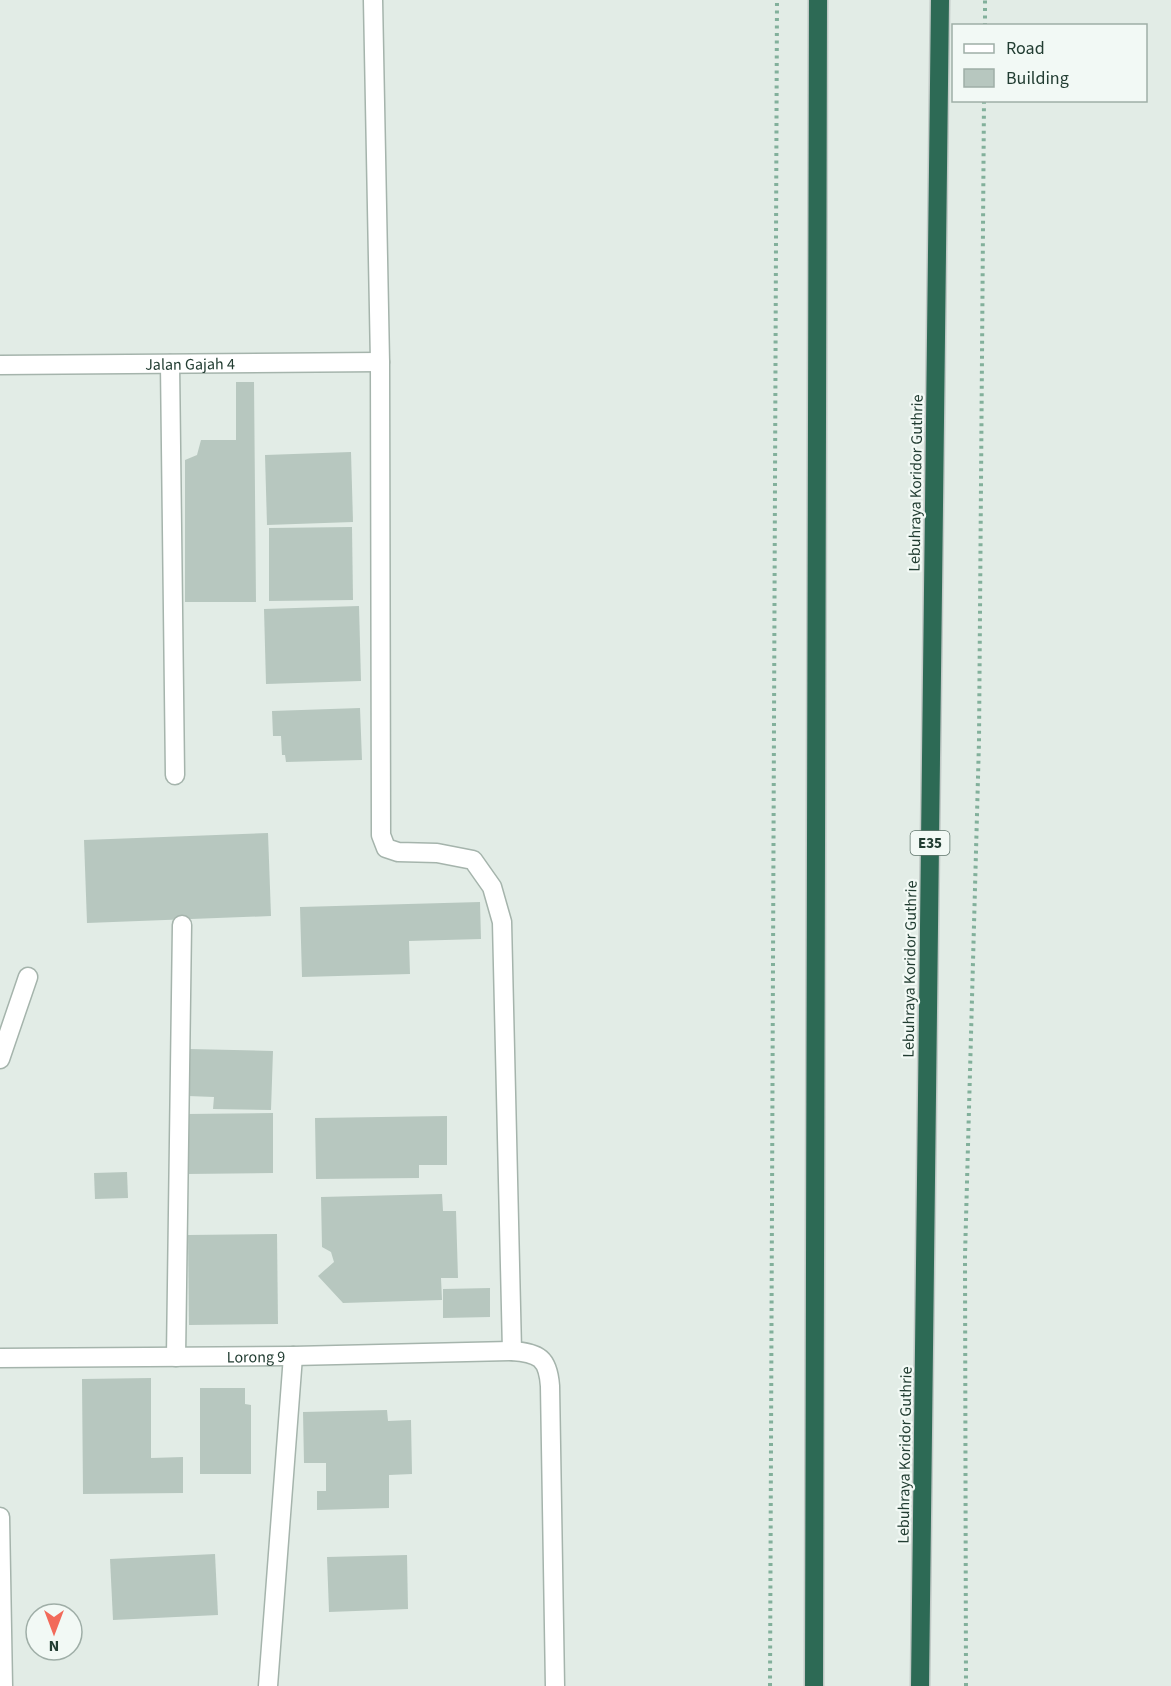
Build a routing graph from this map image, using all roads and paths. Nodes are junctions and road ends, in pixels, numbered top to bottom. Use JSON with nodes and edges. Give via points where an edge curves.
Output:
{"nodes":[{"id":1,"x":373,"y":0,"type":"edge"},
{"id":2,"x":777,"y":0,"type":"edge"},
{"id":3,"x":818,"y":0,"type":"edge"},
{"id":4,"x":940,"y":0,"type":"edge"},
{"id":5,"x":985,"y":0,"type":"edge"},
{"id":6,"x":985,"y":24,"type":"edge"},
{"id":7,"x":984,"y":102,"type":"edge"},
{"id":8,"x":380,"y":362,"type":"junction"},
{"id":9,"x":170,"y":364,"type":"junction"},
{"id":10,"x":0,"y":365,"type":"edge"},
{"id":11,"x":175,"y":776,"type":"dead end"},
{"id":12,"x":182,"y":926,"type":"dead end"},
{"id":13,"x":28,"y":977,"type":"dead end"},
{"id":14,"x":0,"y":1059,"type":"edge"},
{"id":15,"x":512,"y":1351,"type":"junction"},
{"id":16,"x":293,"y":1356,"type":"junction"},
{"id":17,"x":176,"y":1357,"type":"junction"},
{"id":18,"x":0,"y":1358,"type":"edge"},
{"id":19,"x":0,"y":1517,"type":"edge"},
{"id":20,"x":3,"y":1686,"type":"edge"},
{"id":21,"x":268,"y":1686,"type":"edge"},
{"id":22,"x":555,"y":1686,"type":"edge"},
{"id":23,"x":770,"y":1686,"type":"edge"},
{"id":24,"x":814,"y":1686,"type":"edge"},
{"id":25,"x":920,"y":1686,"type":"edge"},
{"id":26,"x":966,"y":1686,"type":"edge"}],
"edges":[{"from":1,"to":8,"type":"street"},
{"from":2,"to":23,"type":"path"},
{"from":3,"to":24,"type":"highway"},
{"from":4,"to":25,"type":"highway","name":"Lebuhraya Koridor Guthrie","number":"E35"},
{"from":5,"to":6,"type":"path"},
{"from":7,"to":26,"type":"path","via":[[979,741],[965,1256]]},
{"from":8,"to":9,"type":"street","name":"Jalan Gajah 4"},
{"from":8,"to":15,"type":"street","via":[[381,835],[386,848],[398,852],[437,853],[473,861],[492,887],[502,922]]},
{"from":9,"to":10,"type":"street","name":"Jalan Gajah 4"},
{"from":9,"to":11,"type":"street"},
{"from":12,"to":17,"type":"street"},
{"from":13,"to":14,"type":"street"},
{"from":15,"to":16,"type":"street","name":"Lorong 9"},
{"from":15,"to":22,"type":"street","name":"Lorong 9","via":[[530,1353],[543,1360],[549,1372]]},
{"from":16,"to":17,"type":"street","name":"Lorong 9"},
{"from":16,"to":21,"type":"street"},
{"from":17,"to":18,"type":"street","name":"Lorong 9"},
{"from":19,"to":20,"type":"street"}]}
